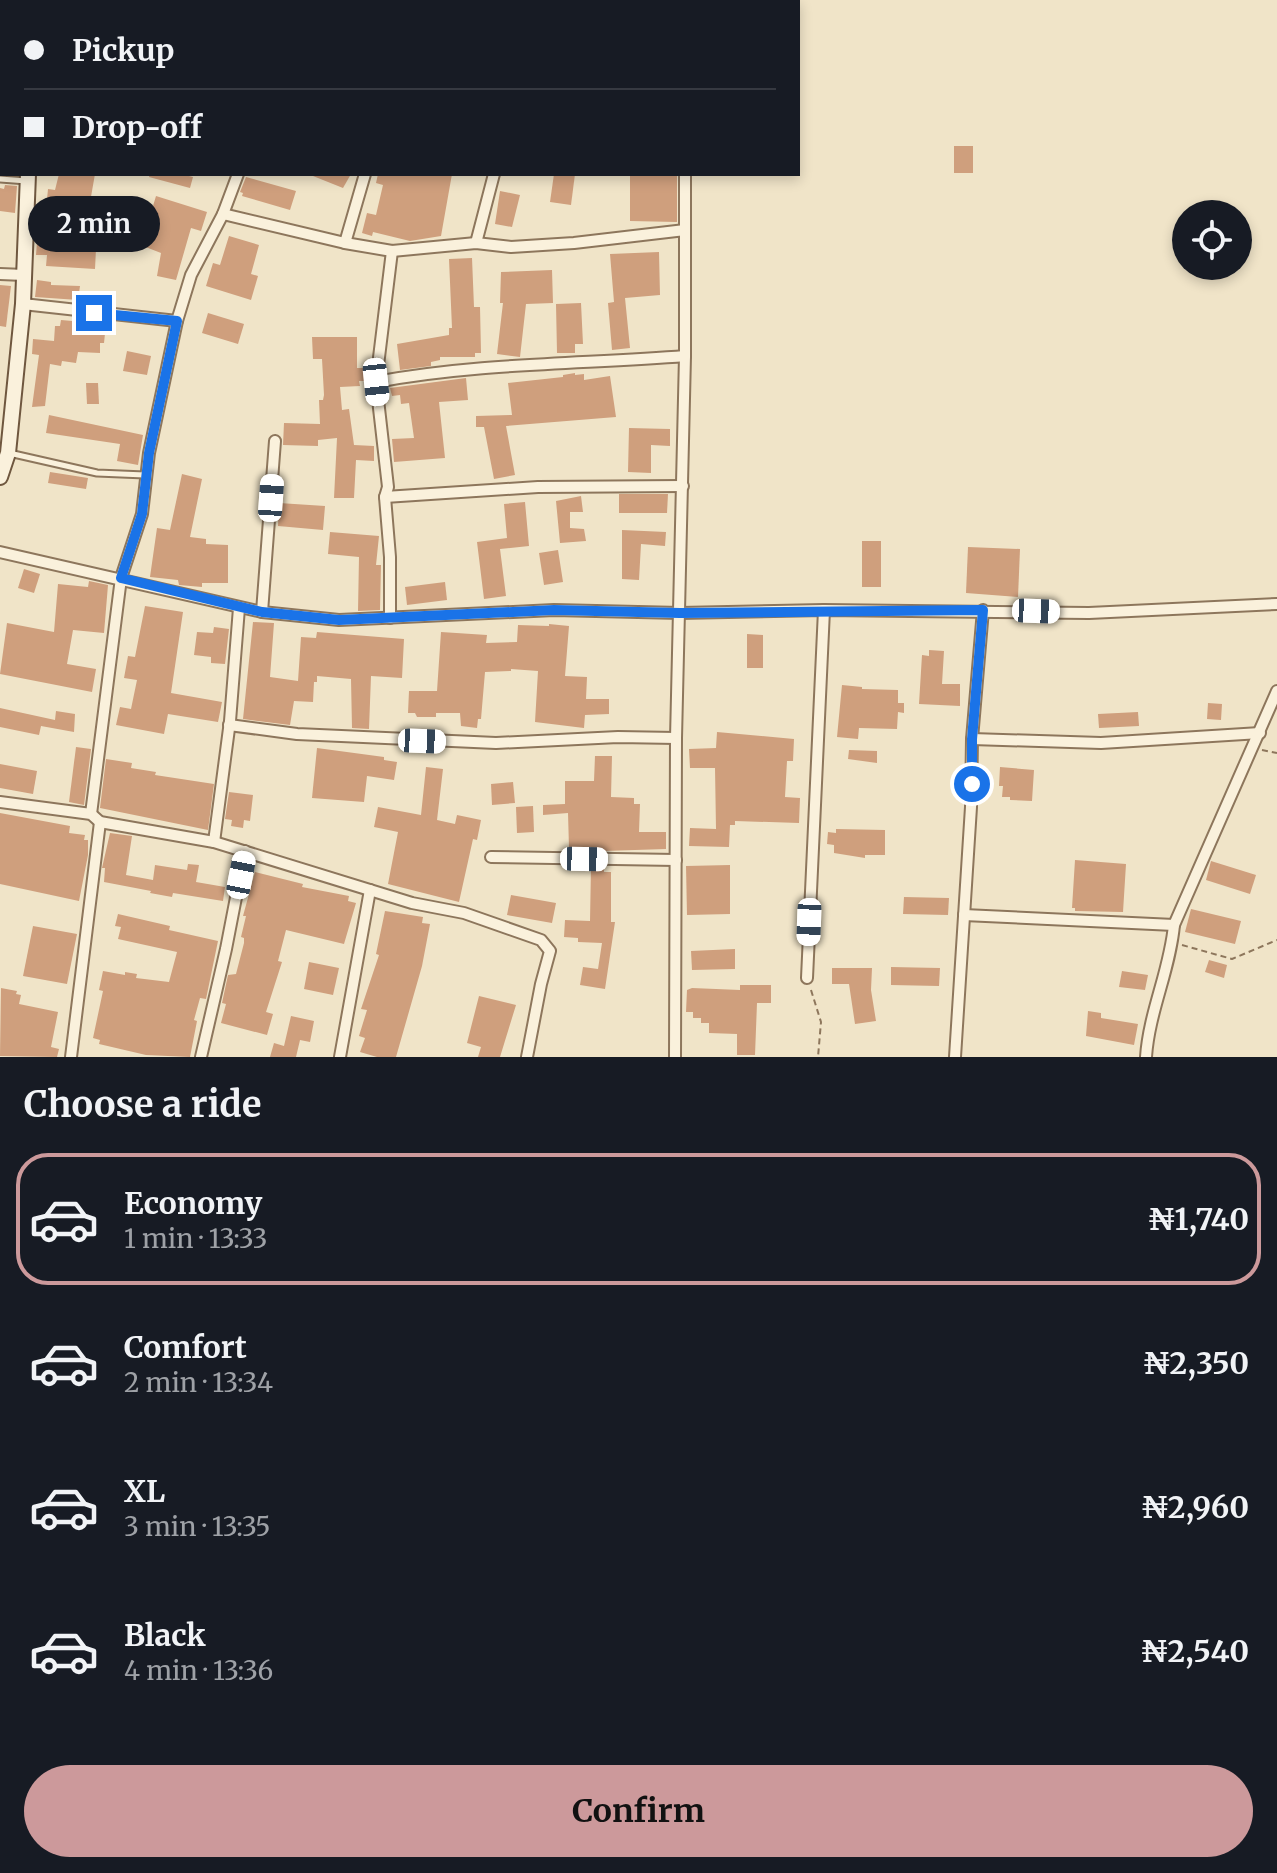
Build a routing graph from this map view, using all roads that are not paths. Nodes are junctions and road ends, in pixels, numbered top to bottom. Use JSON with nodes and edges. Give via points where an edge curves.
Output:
{"nodes":[{"id":1,"x":237,"y":176,"type":"edge"},
{"id":2,"x":364,"y":176,"type":"edge"},
{"id":3,"x":493,"y":176,"type":"edge"},
{"id":4,"x":685,"y":176,"type":"edge"},
{"id":5,"x":28,"y":178,"type":"edge"},
{"id":6,"x":0,"y":179,"type":"edge"},
{"id":7,"x":223,"y":214,"type":"junction"},
{"id":8,"x":685,"y":230,"type":"junction"},
{"id":9,"x":345,"y":243,"type":"junction"},
{"id":10,"x":476,"y":243,"type":"junction"},
{"id":11,"x":392,"y":251,"type":"junction"},
{"id":12,"x":0,"y":274,"type":"edge"},
{"id":13,"x":24,"y":275,"type":"junction"},
{"id":14,"x":23,"y":304,"type":"junction"},
{"id":15,"x":177,"y":321,"type":"junction"},
{"id":16,"x":685,"y":356,"type":"junction"},
{"id":17,"x":376,"y":382,"type":"junction"},
{"id":18,"x":275,"y":441,"type":"dead end"},
{"id":19,"x":8,"y":453,"type":"junction"},
{"id":20,"x":147,"y":475,"type":"junction"},
{"id":21,"x":0,"y":477,"type":"edge"},
{"id":22,"x":683,"y":486,"type":"junction"},
{"id":23,"x":385,"y":497,"type":"junction"},
{"id":24,"x":0,"y":552,"type":"edge"},
{"id":25,"x":121,"y":578,"type":"junction"},
{"id":26,"x":1277,"y":604,"type":"edge"},
{"id":27,"x":239,"y":608,"type":"junction"},
{"id":28,"x":824,"y":610,"type":"junction"},
{"id":29,"x":983,"y":610,"type":"junction"},
{"id":30,"x":262,"y":612,"type":"junction"},
{"id":31,"x":680,"y":613,"type":"junction"},
{"id":32,"x":390,"y":618,"type":"junction"},
{"id":33,"x":1277,"y":691,"type":"edge"},
{"id":34,"x":229,"y":725,"type":"junction"},
{"id":35,"x":1260,"y":733,"type":"junction"},
{"id":36,"x":676,"y":738,"type":"junction"},
{"id":37,"x":972,"y":739,"type":"junction"},
{"id":38,"x":0,"y":802,"type":"edge"},
{"id":39,"x":96,"y":818,"type":"junction"},
{"id":40,"x":214,"y":842,"type":"junction"},
{"id":41,"x":245,"y":851,"type":"junction"},
{"id":42,"x":491,"y":857,"type":"dead end"},
{"id":43,"x":676,"y":860,"type":"junction"},
{"id":44,"x":370,"y":890,"type":"junction"},
{"id":45,"x":964,"y":915,"type":"junction"},
{"id":46,"x":1174,"y":925,"type":"junction"},
{"id":47,"x":807,"y":978,"type":"road end"},
{"id":48,"x":71,"y":1057,"type":"edge"},
{"id":49,"x":201,"y":1057,"type":"edge"},
{"id":50,"x":340,"y":1057,"type":"edge"},
{"id":51,"x":527,"y":1057,"type":"edge"},
{"id":52,"x":675,"y":1057,"type":"edge"},
{"id":53,"x":955,"y":1057,"type":"edge"},
{"id":54,"x":1146,"y":1057,"type":"edge"}],
"edges":[{"from":1,"to":7,"type":"street"},
{"from":2,"to":9,"type":"street"},
{"from":3,"to":10,"type":"street"},
{"from":4,"to":8,"type":"street"},
{"from":5,"to":6,"type":"lane"},
{"from":5,"to":13,"type":"street"},
{"from":7,"to":9,"type":"street"},
{"from":7,"to":15,"type":"street","via":[[191,275]]},
{"from":8,"to":10,"type":"street","via":[[511,247]]},
{"from":8,"to":16,"type":"street"},
{"from":9,"to":11,"type":"street"},
{"from":10,"to":11,"type":"street"},
{"from":11,"to":17,"type":"street"},
{"from":12,"to":13,"type":"street"},
{"from":13,"to":14,"type":"street"},
{"from":14,"to":15,"type":"street"},
{"from":14,"to":19,"type":"street"},
{"from":15,"to":20,"type":"street"},
{"from":16,"to":17,"type":"street","via":[[496,367]]},
{"from":16,"to":22,"type":"street"},
{"from":17,"to":23,"type":"street"},
{"from":18,"to":30,"type":"street"},
{"from":19,"to":20,"type":"lane","via":[[97,473]]},
{"from":19,"to":21,"type":"street"},
{"from":20,"to":25,"type":"street","via":[[142,514]]},
{"from":22,"to":23,"type":"street","via":[[538,487]]},
{"from":22,"to":31,"type":"street"},
{"from":23,"to":32,"type":"street"},
{"from":24,"to":25,"type":"street"},
{"from":25,"to":27,"type":"street"},
{"from":25,"to":39,"type":"street"},
{"from":26,"to":29,"type":"street","via":[[1089,613]]},
{"from":27,"to":30,"type":"street"},
{"from":27,"to":34,"type":"street"},
{"from":28,"to":29,"type":"street"},
{"from":28,"to":31,"type":"street"},
{"from":28,"to":47,"type":"street"},
{"from":29,"to":37,"type":"street"},
{"from":30,"to":32,"type":"street","via":[[339,620]]},
{"from":31,"to":32,"type":"street","via":[[554,610]]},
{"from":31,"to":36,"type":"street"},
{"from":33,"to":35,"type":"street"},
{"from":34,"to":36,"type":"street","via":[[467,743]]},
{"from":34,"to":40,"type":"street"},
{"from":35,"to":37,"type":"street","via":[[1101,743]]},
{"from":35,"to":46,"type":"street"},
{"from":36,"to":43,"type":"street"},
{"from":37,"to":45,"type":"street"},
{"from":38,"to":39,"type":"street"},
{"from":39,"to":40,"type":"street"},
{"from":39,"to":48,"type":"street"},
{"from":40,"to":41,"type":"street"},
{"from":41,"to":44,"type":"street"},
{"from":41,"to":49,"type":"street"},
{"from":42,"to":43,"type":"street"},
{"from":43,"to":52,"type":"street"},
{"from":44,"to":50,"type":"street"},
{"from":44,"to":51,"type":"street","via":[[464,913],[541,940],[550,951]]},
{"from":45,"to":46,"type":"street"},
{"from":45,"to":53,"type":"street"},
{"from":46,"to":54,"type":"street"}]}
